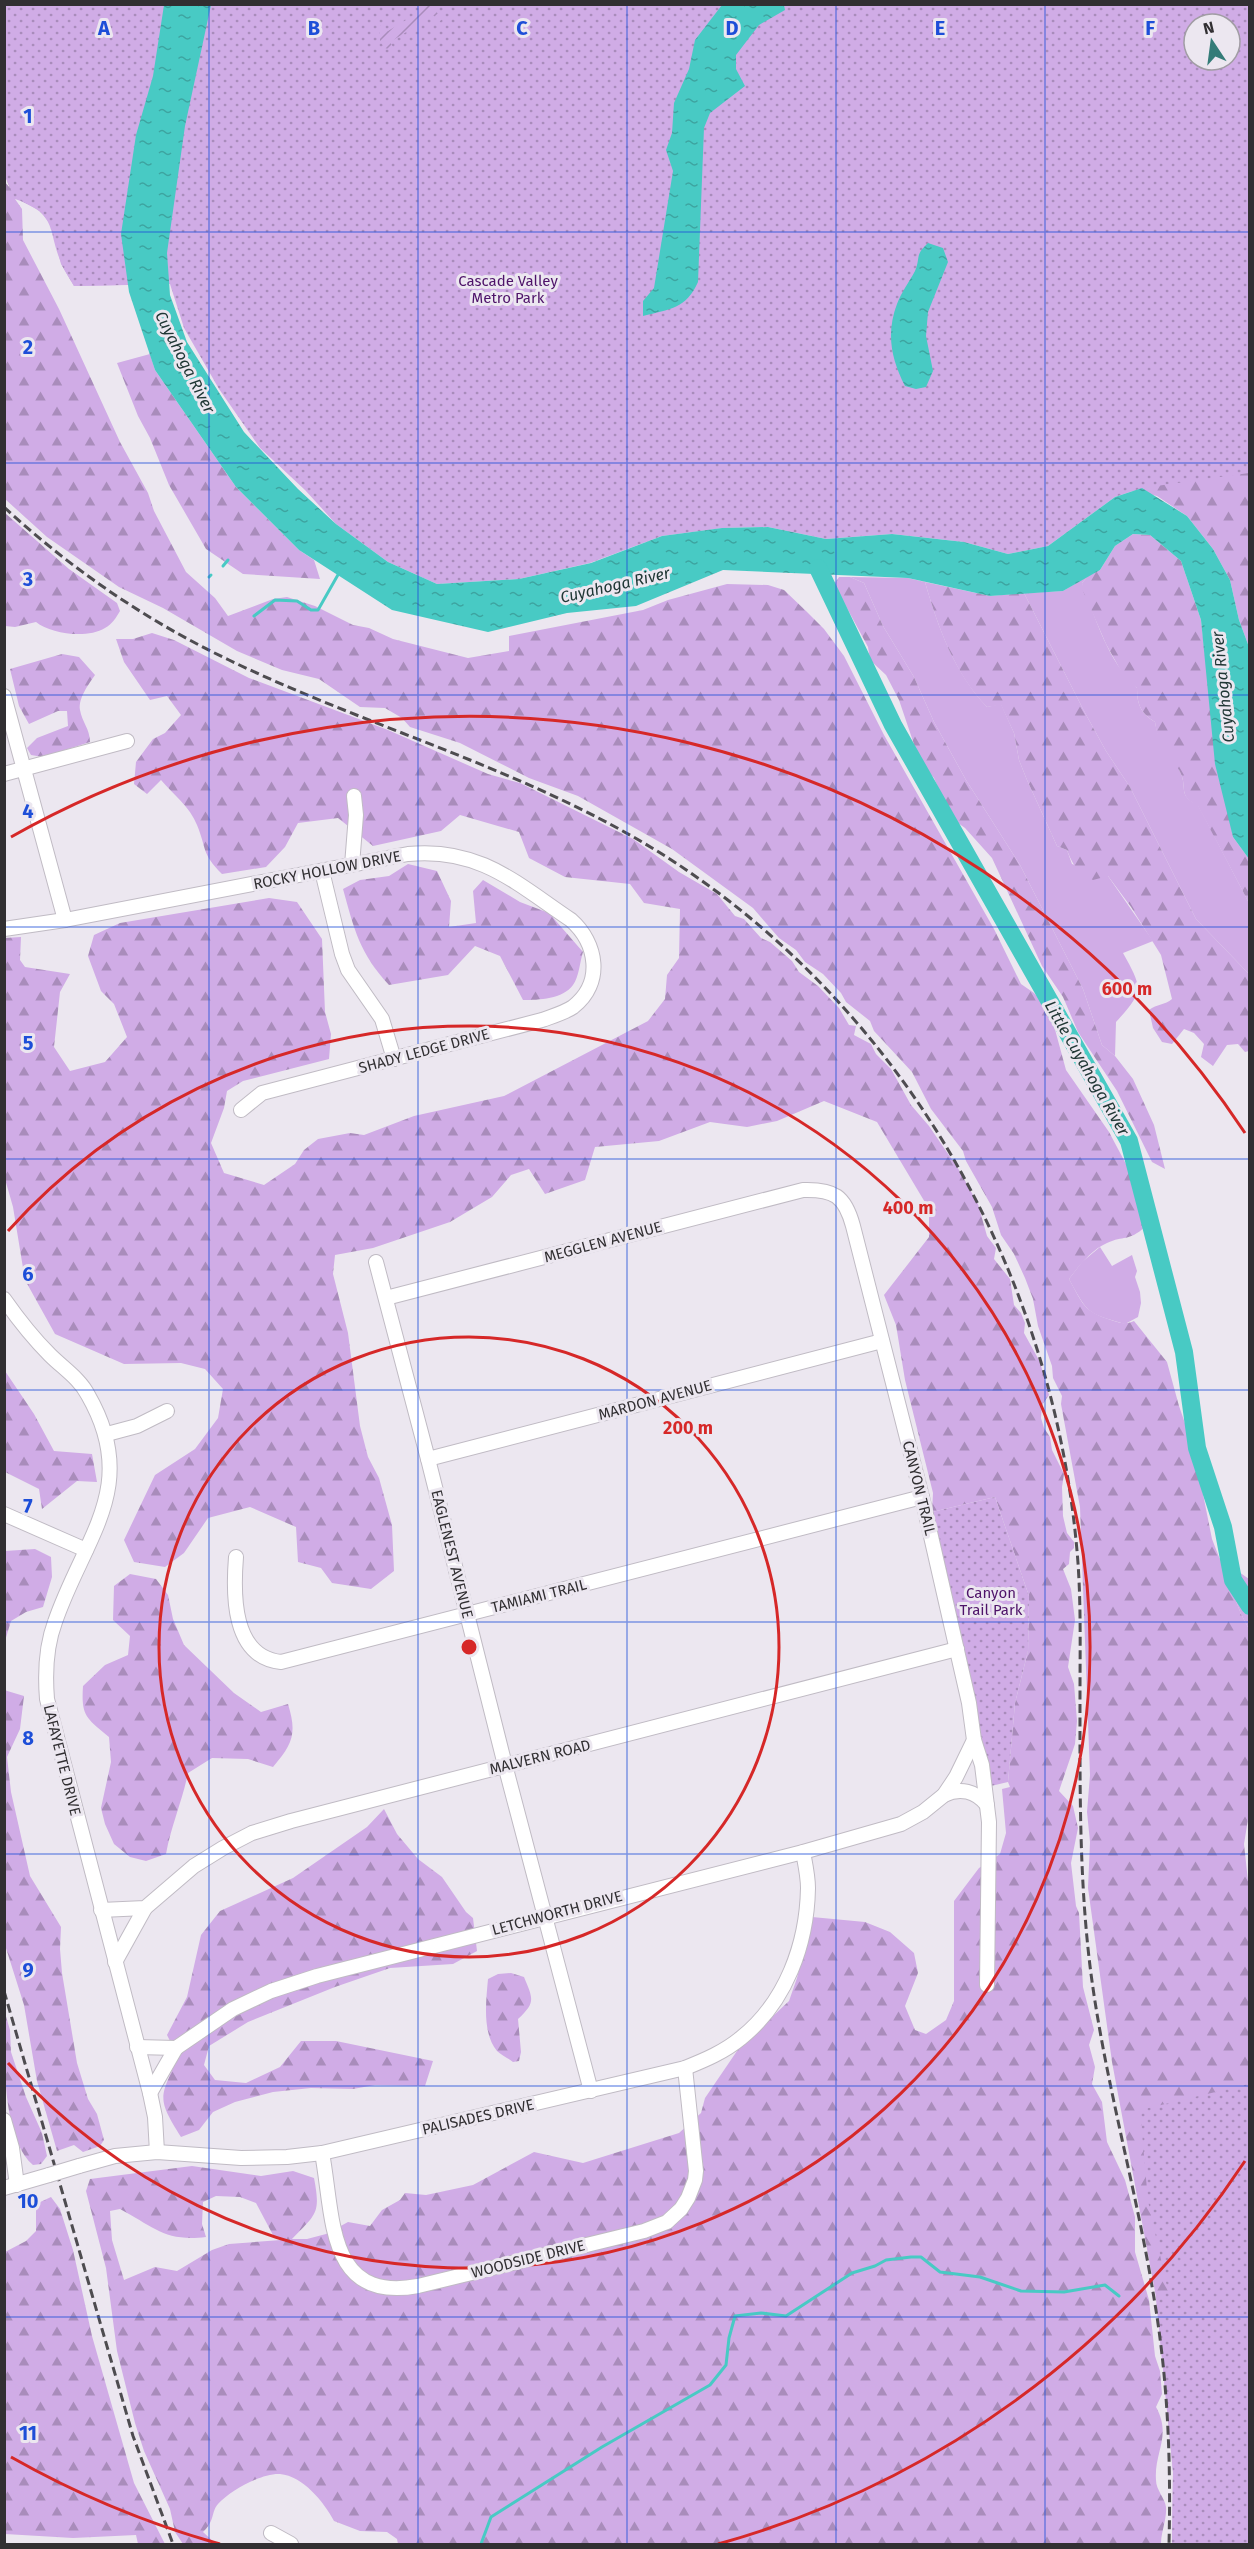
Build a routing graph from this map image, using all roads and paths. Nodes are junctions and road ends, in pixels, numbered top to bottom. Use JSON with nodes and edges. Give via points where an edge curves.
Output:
{"nodes":[{"id":1,"x":4,"y":696,"type":"edge"},
{"id":2,"x":127,"y":741,"type":"dead end"},
{"id":3,"x":25,"y":769,"type":"junction"},
{"id":4,"x":4,"y":774,"type":"edge"},
{"id":5,"x":354,"y":796,"type":"dead end"},
{"id":6,"x":352,"y":865,"type":"junction"},
{"id":7,"x":322,"y":871,"type":"junction"},
{"id":8,"x":65,"y":920,"type":"junction"},
{"id":9,"x":4,"y":929,"type":"edge"},
{"id":10,"x":593,"y":976,"type":"joint"},
{"id":11,"x":394,"y":1059,"type":"junction"},
{"id":12,"x":241,"y":1110,"type":"dead end"},
{"id":13,"x":819,"y":1189,"type":"joint"},
{"id":14,"x":376,"y":1262,"type":"dead end"},
{"id":15,"x":386,"y":1298,"type":"junction"},
{"id":16,"x":4,"y":1299,"type":"edge"},
{"id":17,"x":882,"y":1341,"type":"junction"},
{"id":18,"x":166,"y":1411,"type":"dead end"},
{"id":19,"x":107,"y":1434,"type":"junction"},
{"id":20,"x":428,"y":1459,"type":"junction"},
{"id":21,"x":922,"y":1497,"type":"junction"},
{"id":22,"x":4,"y":1514,"type":"edge"},
{"id":23,"x":86,"y":1550,"type":"junction"},
{"id":24,"x":236,"y":1557,"type":"dead end"},
{"id":25,"x":466,"y":1614,"type":"junction"},
{"id":26,"x":957,"y":1649,"type":"junction"},
{"id":27,"x":974,"y":1740,"type":"junction"},
{"id":28,"x":505,"y":1766,"type":"junction"},
{"id":29,"x":944,"y":1795,"type":"junction"},
{"id":30,"x":987,"y":1805,"type":"junction"},
{"id":31,"x":803,"y":1851,"type":"junction"},
{"id":32,"x":145,"y":1908,"type":"junction"},
{"id":33,"x":101,"y":1910,"type":"junction"},
{"id":34,"x":545,"y":1916,"type":"junction"},
{"id":35,"x":115,"y":1962,"type":"junction"},
{"id":36,"x":987,"y":1985,"type":"dead end"},
{"id":37,"x":137,"y":2047,"type":"junction"},
{"id":38,"x":176,"y":2048,"type":"junction"},
{"id":39,"x":685,"y":2068,"type":"junction"},
{"id":40,"x":591,"y":2091,"type":"junction"},
{"id":41,"x":150,"y":2093,"type":"junction"},
{"id":42,"x":4,"y":2120,"type":"edge"},
{"id":43,"x":157,"y":2152,"type":"junction"},
{"id":44,"x":322,"y":2153,"type":"junction"},
{"id":45,"x":11,"y":2187,"type":"edge"},
{"id":46,"x":271,"y":2533,"type":"dead end"},
{"id":47,"x":291,"y":2544,"type":"edge"}],
"edges":[{"from":1,"to":3,"type":"street"},
{"from":2,"to":3,"type":"street"},
{"from":3,"to":4,"type":"street"},
{"from":3,"to":8,"type":"street"},
{"from":5,"to":6,"type":"street"},
{"from":6,"to":7,"type":"street","name":"ROCKY HOLLOW DRIVE"},
{"from":6,"to":10,"type":"street","name":"ROCKY HOLLOW DRIVE","via":[[424,853],[458,855],[485,864],[578,927],[592,948]]},
{"from":7,"to":8,"type":"street","name":"ROCKY HOLLOW DRIVE"},
{"from":7,"to":11,"type":"street","via":[[348,970],[382,1019]]},
{"from":8,"to":9,"type":"street","name":"ROCKY HOLLOW DRIVE"},
{"from":10,"to":11,"type":"street","name":"SHADY LEDGE DRIVE","via":[[580,999],[562,1013]]},
{"from":11,"to":12,"type":"street","name":"SHADY LEDGE DRIVE","via":[[262,1093]]},
{"from":13,"to":15,"type":"street","name":"MEGGLEN AVENUE"},
{"from":13,"to":17,"type":"street","name":"CANYON TRAIL","via":[[838,1197],[849,1210]]},
{"from":14,"to":15,"type":"street","name":"EAGLENEST AVENUE"},
{"from":15,"to":20,"type":"street","name":"EAGLENEST AVENUE"},
{"from":16,"to":19,"type":"street","name":"LAFAYETTE DRIVE","via":[[29,1332],[83,1387]]},
{"from":17,"to":20,"type":"street","name":"MARDON AVENUE"},
{"from":17,"to":21,"type":"street","name":"CANYON TRAIL"},
{"from":18,"to":19,"type":"street","via":[[137,1426]]},
{"from":19,"to":23,"type":"street","name":"LAFAYETTE DRIVE","via":[[109,1488]]},
{"from":20,"to":25,"type":"street","name":"EAGLENEST AVENUE"},
{"from":21,"to":25,"type":"street","name":"TAMIAMI TRAIL"},
{"from":21,"to":26,"type":"street","name":"CANYON TRAIL"},
{"from":22,"to":23,"type":"street"},
{"from":23,"to":33,"type":"street","name":"LAFAYETTE DRIVE","via":[[54,1623],[46,1683],[50,1715]]},
{"from":24,"to":25,"type":"street","name":"TAMIAMI TRAIL","via":[[233,1592],[245,1639],[251,1650],[272,1661],[281,1662]]},
{"from":25,"to":28,"type":"street","name":"EAGLENEST AVENUE"},
{"from":26,"to":27,"type":"street","name":"CANYON TRAIL"},
{"from":26,"to":28,"type":"street","name":"MALVERN ROAD"},
{"from":27,"to":29,"type":"street","name":"LETCHWORTH DRIVE"},
{"from":27,"to":30,"type":"street","name":"CANYON TRAIL"},
{"from":28,"to":32,"type":"street","name":"MALVERN ROAD","via":[[252,1833],[194,1866]]},
{"from":28,"to":34,"type":"street","name":"EAGLENEST AVENUE"},
{"from":29,"to":30,"type":"street","via":[[956,1790],[969,1792]]},
{"from":29,"to":31,"type":"street","name":"LETCHWORTH DRIVE","via":[[901,1824]]},
{"from":30,"to":36,"type":"street","name":"CANYON TRAIL"},
{"from":31,"to":34,"type":"street","name":"LETCHWORTH DRIVE"},
{"from":31,"to":39,"type":"street","name":"PALISADES DRIVE","via":[[808,1886],[805,1913],[797,1955],[784,1988],[742,2038]]},
{"from":32,"to":33,"type":"street"},
{"from":32,"to":35,"type":"street","name":"MALVERN ROAD"},
{"from":33,"to":35,"type":"street","name":"LAFAYETTE DRIVE"},
{"from":34,"to":38,"type":"street","name":"LETCHWORTH DRIVE","via":[[271,1991],[233,2009]]},
{"from":34,"to":40,"type":"street","name":"EAGLENEST AVENUE"},
{"from":35,"to":37,"type":"street","name":"LAFAYETTE DRIVE"},
{"from":37,"to":38,"type":"street"},
{"from":37,"to":41,"type":"street","name":"LAFAYETTE DRIVE"},
{"from":38,"to":41,"type":"street","name":"LETCHWORTH DRIVE"},
{"from":39,"to":40,"type":"street","name":"PALISADES DRIVE"},
{"from":39,"to":44,"type":"street","name":"WOODSIDE DRIVE","via":[[696,2172],[688,2198],[674,2216],[644,2231],[418,2286],[376,2286],[346,2265],[339,2250]]},
{"from":40,"to":44,"type":"street","name":"PALISADES DRIVE"},
{"from":41,"to":43,"type":"street","name":"LAFAYETTE DRIVE"},
{"from":42,"to":45,"type":"street","via":[[12,2148]]},
{"from":43,"to":44,"type":"street","name":"PALISADES DRIVE","via":[[241,2158]]},
{"from":43,"to":45,"type":"street","name":"PALISADES DRIVE","bridge":true,"via":[[115,2156]]},
{"from":46,"to":47,"type":"street"}]}
